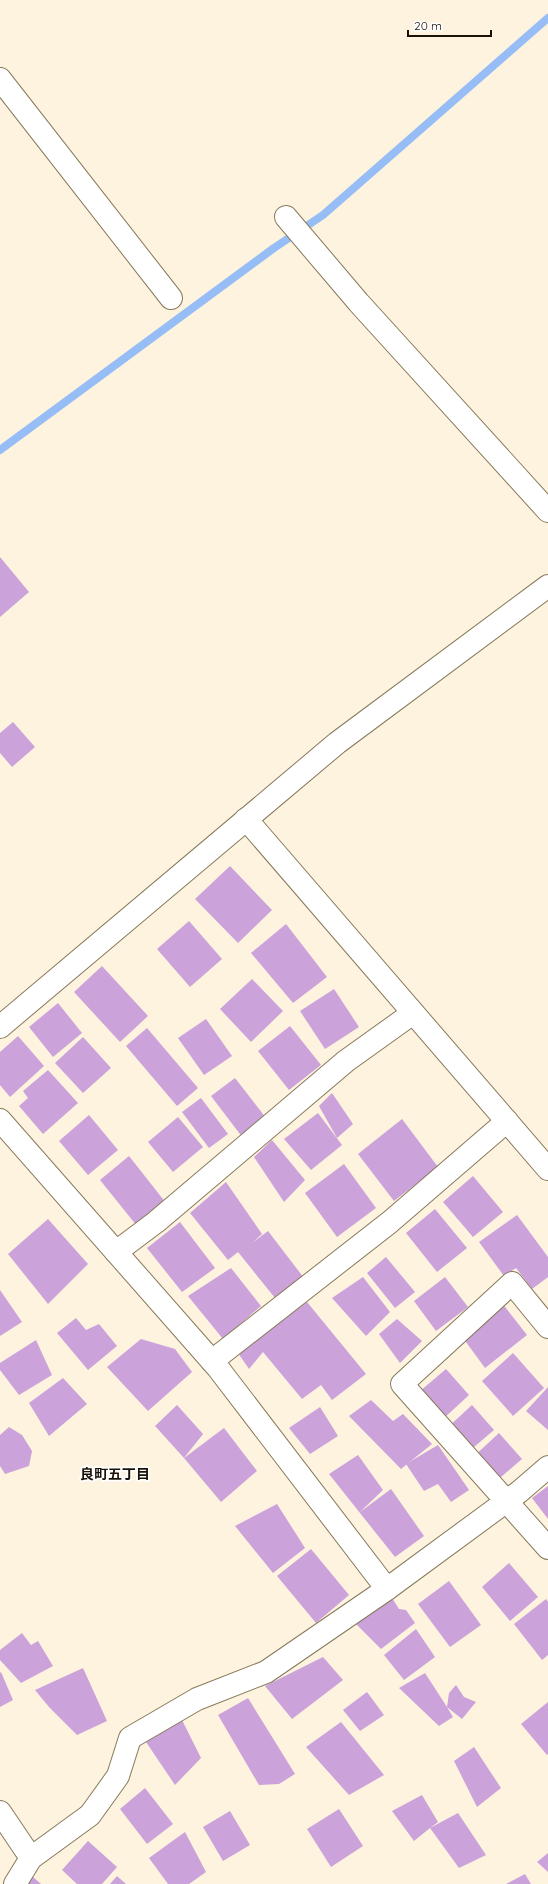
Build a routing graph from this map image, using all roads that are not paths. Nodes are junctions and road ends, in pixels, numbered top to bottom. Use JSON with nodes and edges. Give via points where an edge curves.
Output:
{"nodes":[{"id":1,"x":0,"y":79,"type":"edge"},
{"id":2,"x":286,"y":217,"type":"dead end"},
{"id":3,"x":171,"y":298,"type":"dead end"},
{"id":4,"x":548,"y":510,"type":"edge"},
{"id":5,"x":548,"y":586,"type":"edge"},
{"id":6,"x":246,"y":819,"type":"junction"},
{"id":7,"x":413,"y":1013,"type":"junction"},
{"id":8,"x":0,"y":1027,"type":"edge"},
{"id":9,"x":0,"y":1120,"type":"edge"},
{"id":10,"x":507,"y":1122,"type":"junction"},
{"id":11,"x":548,"y":1169,"type":"edge"},
{"id":12,"x":116,"y":1252,"type":"junction"},
{"id":13,"x":548,"y":1327,"type":"edge"},
{"id":14,"x":212,"y":1361,"type":"junction"},
{"id":15,"x":548,"y":1467,"type":"edge"},
{"id":16,"x":507,"y":1501,"type":"junction"},
{"id":17,"x":548,"y":1548,"type":"edge"},
{"id":18,"x":387,"y":1589,"type":"junction"},
{"id":19,"x":0,"y":1812,"type":"edge"},
{"id":20,"x":30,"y":1858,"type":"junction"},
{"id":21,"x":15,"y":1884,"type":"edge"}],
"edges":[{"from":1,"to":3,"type":"street"},
{"from":2,"to":4,"type":"street","via":[[359,302]]},
{"from":5,"to":6,"type":"street","via":[[337,743]]},
{"from":6,"to":7,"type":"street"},
{"from":6,"to":8,"type":"street"},
{"from":7,"to":10,"type":"street"},
{"from":7,"to":12,"type":"street","via":[[346,1061],[162,1217]]},
{"from":9,"to":12,"type":"street"},
{"from":10,"to":11,"type":"street"},
{"from":10,"to":14,"type":"street","via":[[390,1222]]},
{"from":12,"to":14,"type":"street"},
{"from":13,"to":16,"type":"street","via":[[512,1283],[402,1384]]},
{"from":14,"to":18,"type":"street"},
{"from":15,"to":16,"type":"street"},
{"from":16,"to":17,"type":"street"},
{"from":16,"to":18,"type":"street"},
{"from":18,"to":20,"type":"street","via":[[266,1672],[197,1699],[130,1738],[118,1776],[90,1815]]},
{"from":19,"to":20,"type":"street"},
{"from":20,"to":21,"type":"street"}]}
